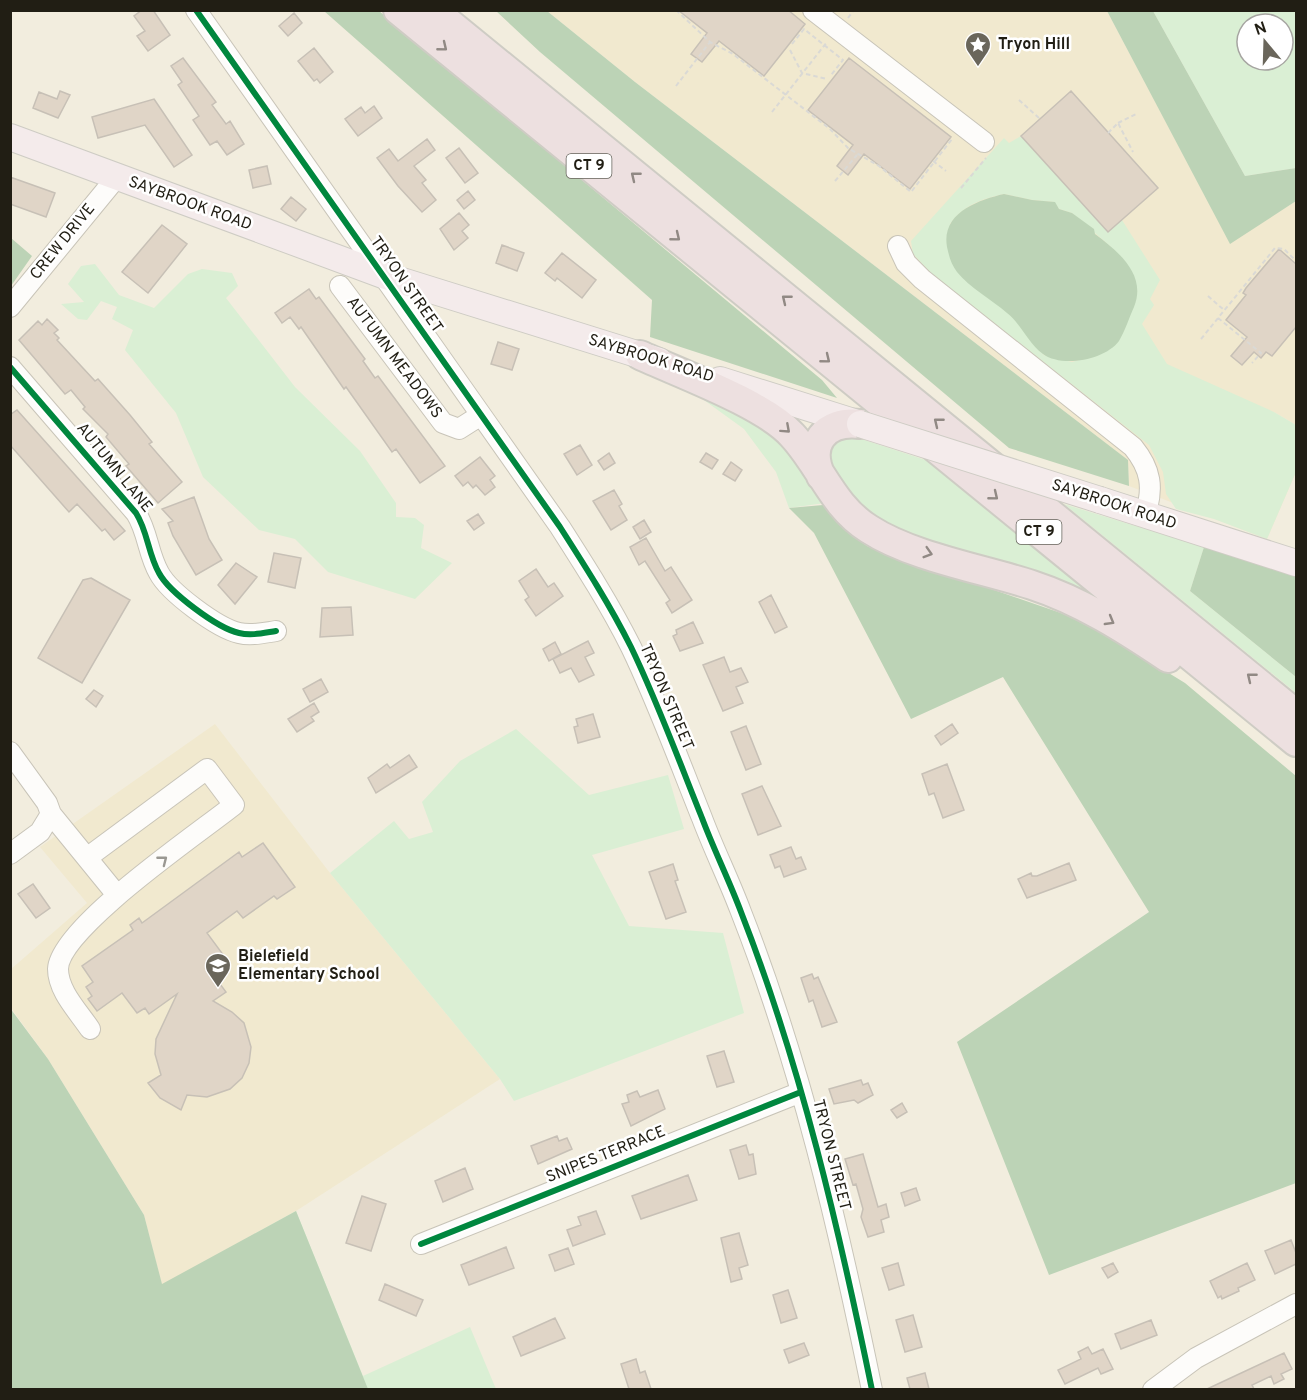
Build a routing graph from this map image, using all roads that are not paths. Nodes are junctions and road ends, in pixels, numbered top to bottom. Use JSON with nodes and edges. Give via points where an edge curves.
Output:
{"nodes":[{"id":1,"x":196,"y":10,"type":"edge"},
{"id":2,"x":398,"y":10,"type":"edge"},
{"id":3,"x":433,"y":10,"type":"edge"},
{"id":4,"x":454,"y":10,"type":"edge"},
{"id":5,"x":813,"y":10,"type":"edge"},
{"id":6,"x":10,"y":137,"type":"edge"},
{"id":7,"x":987,"y":148,"type":"road end"},
{"id":8,"x":604,"y":151,"type":"junction"},
{"id":9,"x":116,"y":178,"type":"junction"},
{"id":10,"x":898,"y":246,"type":"dead end"},
{"id":11,"x":383,"y":275,"type":"junction"},
{"id":12,"x":340,"y":286,"type":"dead end"},
{"id":13,"x":10,"y":307,"type":"edge"},
{"id":14,"x":640,"y":356,"type":"junction"},
{"id":15,"x":10,"y":367,"type":"edge"},
{"id":16,"x":481,"y":415,"type":"junction"},
{"id":17,"x":860,"y":424,"type":"junction"},
{"id":18,"x":824,"y":481,"type":"junction"},
{"id":19,"x":1145,"y":515,"type":"junction"},
{"id":20,"x":1296,"y":563,"type":"edge"},
{"id":21,"x":276,"y":631,"type":"dead end"},
{"id":22,"x":1296,"y":714,"type":"edge"},
{"id":23,"x":1296,"y":742,"type":"edge"},
{"id":24,"x":1296,"y":751,"type":"edge"},
{"id":25,"x":10,"y":752,"type":"edge"},
{"id":26,"x":51,"y":814,"type":"junction"},
{"id":27,"x":10,"y":854,"type":"edge"},
{"id":28,"x":88,"y":857,"type":"junction"},
{"id":29,"x":117,"y":895,"type":"junction"},
{"id":30,"x":90,"y":1029,"type":"dead end"},
{"id":31,"x":801,"y":1092,"type":"junction"},
{"id":32,"x":421,"y":1244,"type":"dead end"},
{"id":33,"x":1296,"y":1304,"type":"edge"},
{"id":34,"x":873,"y":1389,"type":"edge"},
{"id":35,"x":1153,"y":1389,"type":"edge"}],
"edges":[{"from":1,"to":11,"type":"street","name":"TRYON STREET"},
{"from":2,"to":23,"type":"highway","number":"CT 9","one_way":true},
{"from":3,"to":8,"type":"highway","number":"CT 9"},
{"from":4,"to":8,"type":"highway"},
{"from":5,"to":7,"type":"street"},
{"from":6,"to":9,"type":"main road","name":"SAYBROOK ROAD"},
{"from":22,"to":8,"type":"highway","number":"CT 9","one_way":true},
{"from":9,"to":11,"type":"main road","name":"SAYBROOK ROAD"},
{"from":9,"to":13,"type":"street","name":"CREW DRIVE"},
{"from":10,"to":19,"type":"street","via":[[906,263],[922,279],[1133,447],[1143,459],[1152,486]]},
{"from":11,"to":14,"type":"main road","name":"SAYBROOK ROAD"},
{"from":11,"to":16,"type":"street","name":"TRYON STREET"},
{"from":12,"to":16,"type":"street","name":"AUTUMN MEADOWS","via":[[443,423],[459,429]]},
{"from":14,"to":17,"type":"main road","name":"SAYBROOK ROAD"},
{"from":14,"to":18,"type":"highway","one_way":true,"via":[[781,424]]},
{"from":15,"to":21,"type":"street","name":"AUTUMN LANE","via":[[136,513],[167,585],[227,629],[250,635]]},
{"from":16,"to":31,"type":"street","name":"TRYON STREET","via":[[560,527],[630,645],[742,913]]},
{"from":17,"to":18,"type":"highway","via":[[832,427],[818,443],[816,460]]},
{"from":17,"to":19,"type":"main road","name":"SAYBROOK ROAD","bridge":true},
{"from":18,"to":24,"type":"highway","one_way":true,"via":[[856,520],[888,540],[1035,586],[1117,625]]},
{"from":19,"to":20,"type":"main road","name":"SAYBROOK ROAD"},
{"from":25,"to":26,"type":"street"},
{"from":26,"to":27,"type":"street","via":[[40,832]]},
{"from":26,"to":28,"type":"street"},
{"from":28,"to":29,"type":"street"},
{"from":29,"to":28,"type":"street","one_way":true,"via":[[234,805],[207,769]]},
{"from":29,"to":30,"type":"street","via":[[65,947],[59,961],[61,986]]},
{"from":31,"to":32,"type":"street","name":"SNIPES TERRACE"},
{"from":31,"to":34,"type":"street","name":"TRYON STREET"},
{"from":33,"to":35,"type":"street","via":[[1196,1358]]}]}
